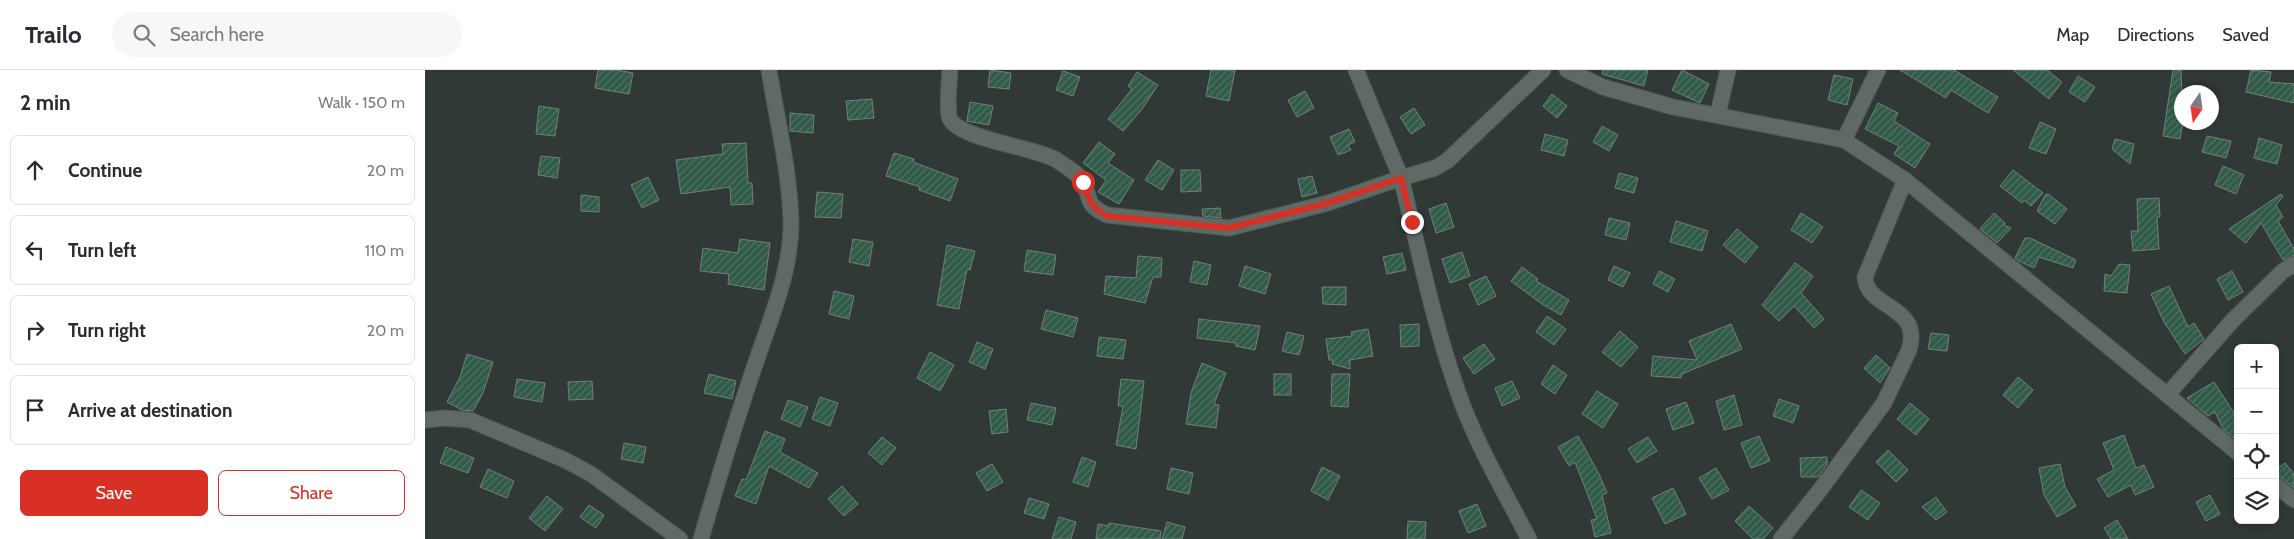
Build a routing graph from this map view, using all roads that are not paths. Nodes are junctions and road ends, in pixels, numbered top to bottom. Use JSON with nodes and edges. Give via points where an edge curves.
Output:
{"nodes":[{"id":1,"x":769,"y":70,"type":"edge"},
{"id":2,"x":950,"y":70,"type":"edge"},
{"id":3,"x":1356,"y":70,"type":"edge"},
{"id":4,"x":1543,"y":70,"type":"edge"},
{"id":5,"x":1567,"y":70,"type":"edge"},
{"id":6,"x":1728,"y":70,"type":"edge"},
{"id":7,"x":1878,"y":70,"type":"edge"},
{"id":8,"x":1719,"y":114,"type":"junction"},
{"id":9,"x":1844,"y":140,"type":"junction"},
{"id":10,"x":1401,"y":178,"type":"junction"},
{"id":11,"x":1905,"y":180,"type":"junction"},
{"id":12,"x":2294,"y":264,"type":"edge"},
{"id":13,"x":2168,"y":394,"type":"junction"},
{"id":14,"x":425,"y":420,"type":"edge"},
{"id":15,"x":2234,"y":449,"type":"edge"},
{"id":16,"x":2279,"y":487,"type":"edge"},
{"id":17,"x":2294,"y":500,"type":"edge"},
{"id":18,"x":680,"y":539,"type":"edge"},
{"id":19,"x":701,"y":539,"type":"edge"},
{"id":20,"x":1529,"y":539,"type":"edge"},
{"id":21,"x":1781,"y":539,"type":"edge"}],
"edges":[{"from":1,"to":19,"type":"street","via":[[789,187],[791,225],[787,263],[775,311]]},
{"from":2,"to":10,"type":"street","via":[[949,117],[953,125],[978,136],[1055,159],[1083,182],[1093,208],[1107,216],[1229,228],[1328,203]]},
{"from":3,"to":10,"type":"street"},
{"from":4,"to":10,"type":"street","via":[[1447,161]]},
{"from":5,"to":8,"type":"street","via":[[1603,87],[1673,107]]},
{"from":6,"to":8,"type":"street"},
{"from":7,"to":9,"type":"street"},
{"from":8,"to":9,"type":"street"},
{"from":9,"to":11,"type":"street"},
{"from":10,"to":20,"type":"street","via":[[1437,327],[1463,405],[1487,460]]},
{"from":11,"to":13,"type":"street"},
{"from":11,"to":21,"type":"street","via":[[1865,277],[1869,291],[1903,316],[1909,325],[1912,342],[1884,403]]},
{"from":12,"to":13,"type":"street","via":[[2233,320]]},
{"from":13,"to":15,"type":"street"},
{"from":14,"to":18,"type":"street","via":[[470,420],[565,460],[591,474]]},
{"from":16,"to":17,"type":"street"}]}
